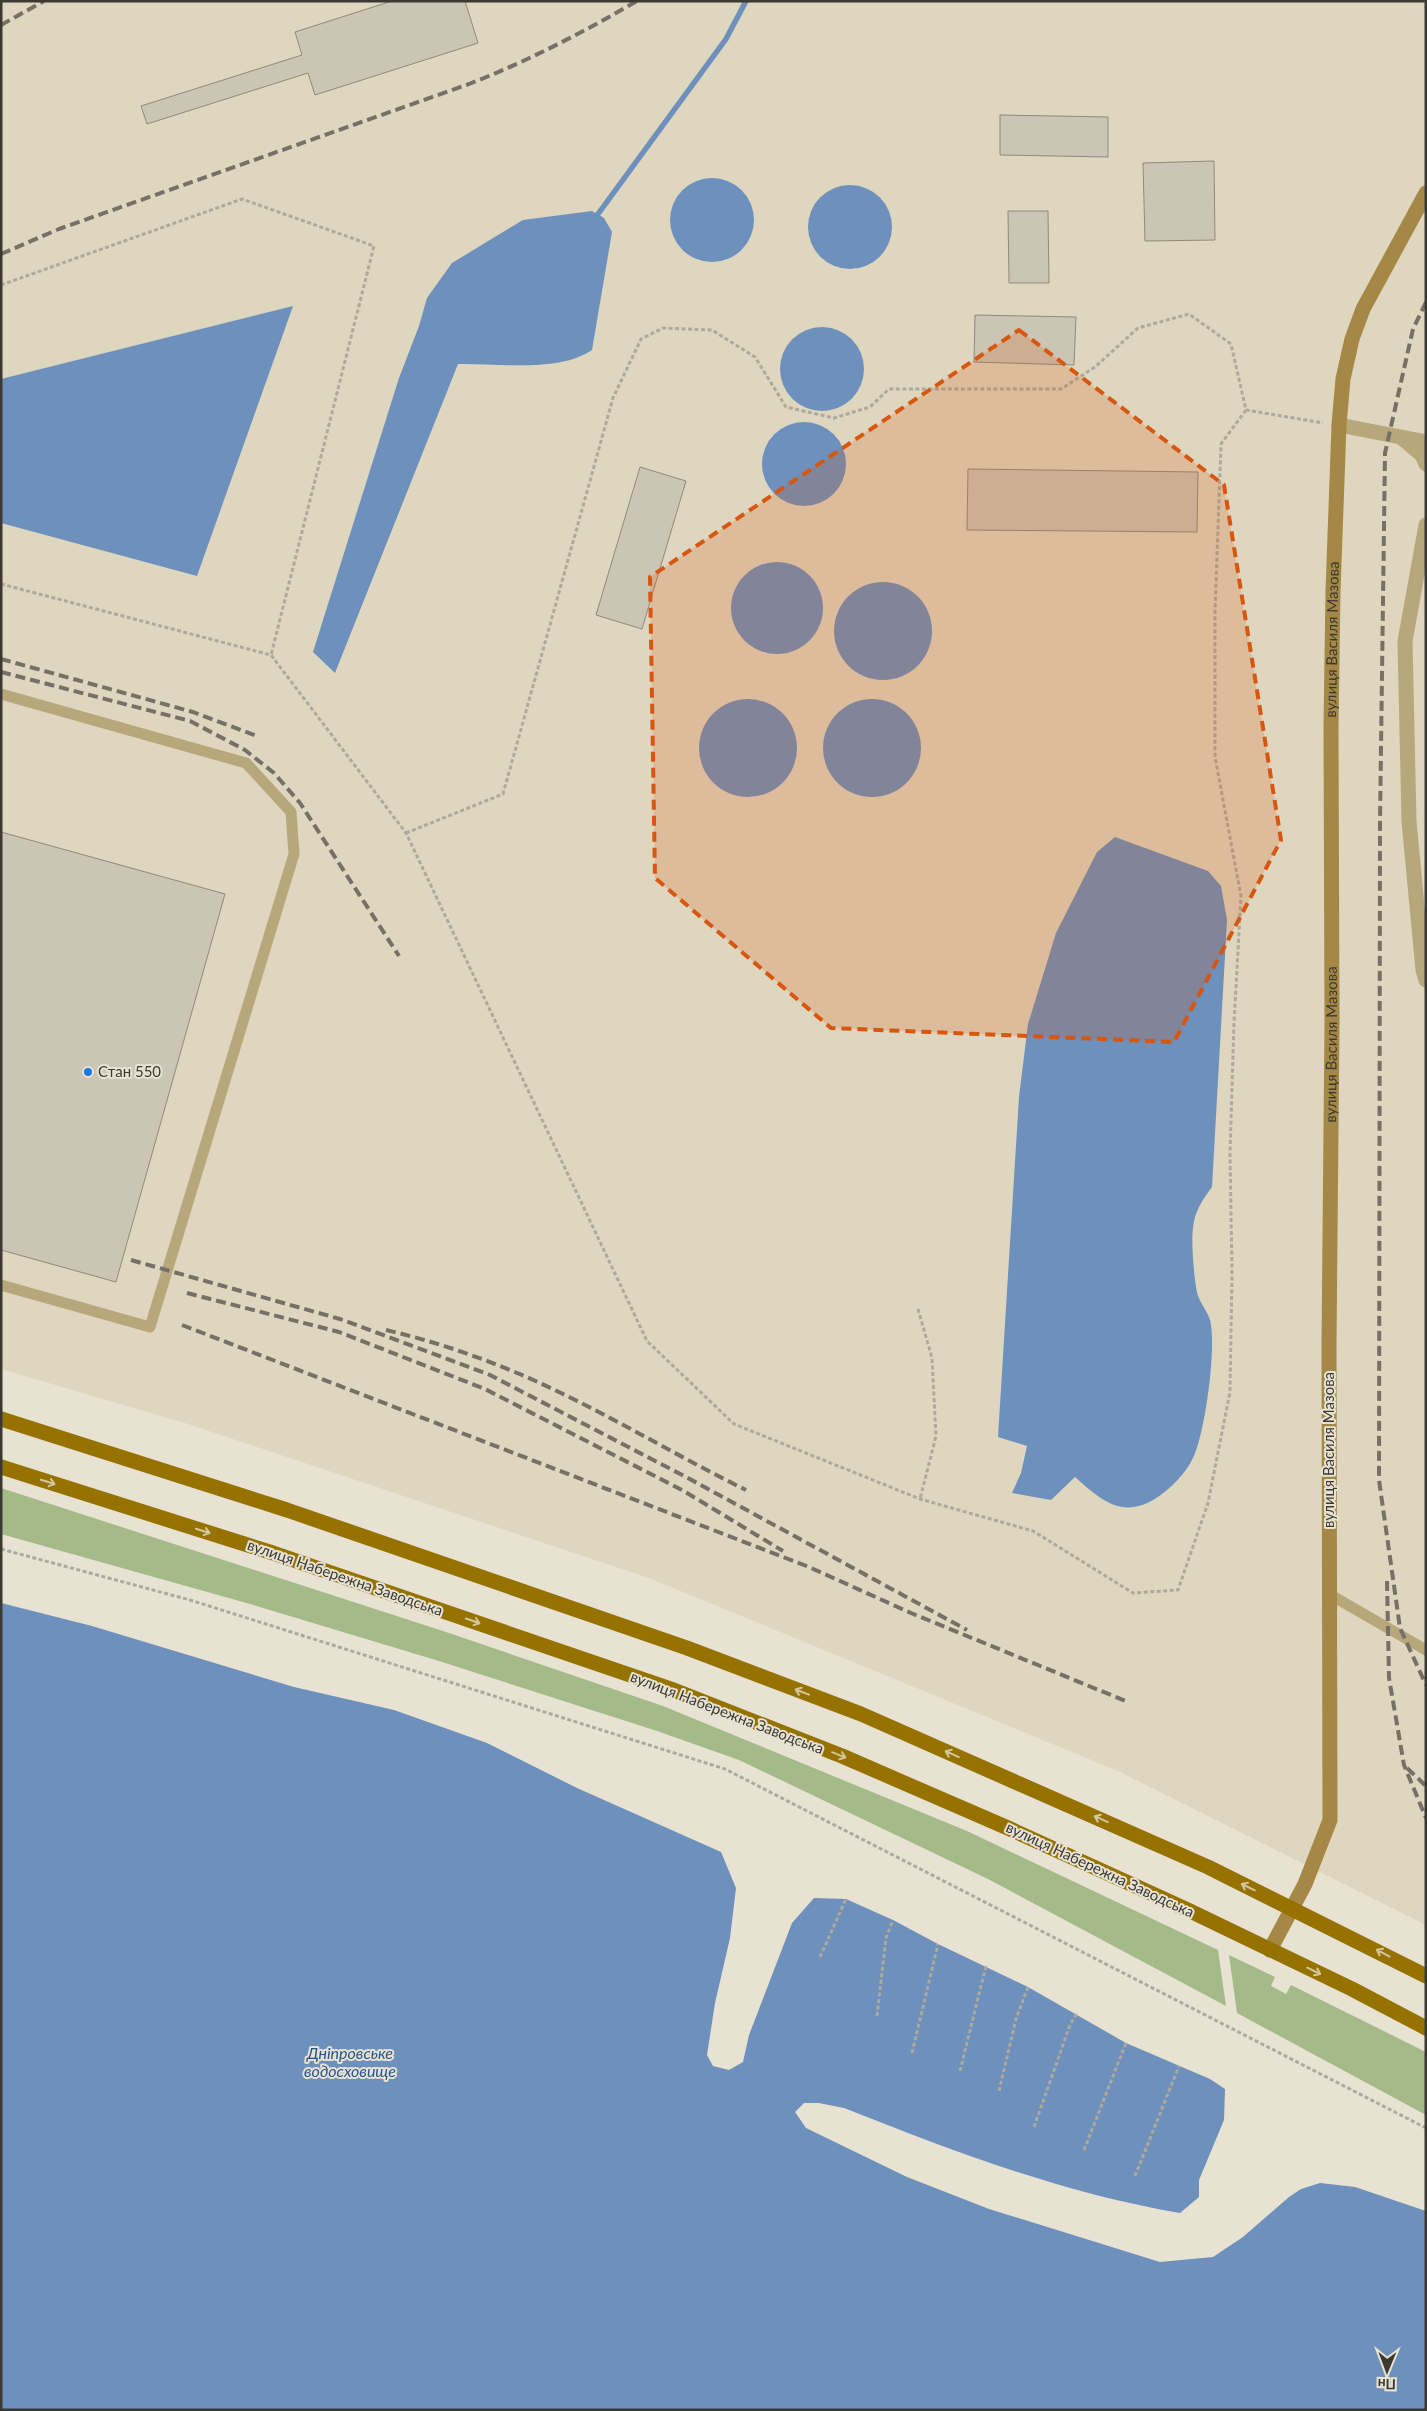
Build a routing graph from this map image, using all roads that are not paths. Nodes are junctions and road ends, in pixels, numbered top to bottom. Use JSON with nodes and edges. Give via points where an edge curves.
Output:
{"nodes":[{"id":1,"x":1426,"y":193,"type":"edge"},
{"id":2,"x":1339,"y":426,"type":"junction"},
{"id":3,"x":1401,"y":437,"type":"junction"},
{"id":4,"x":1426,"y":442,"type":"edge"},
{"id":5,"x":1426,"y":464,"type":"edge"},
{"id":6,"x":1426,"y":525,"type":"edge"},
{"id":7,"x":1,"y":694,"type":"edge"},
{"id":8,"x":1426,"y":980,"type":"edge"},
{"id":9,"x":1,"y":1285,"type":"edge"},
{"id":10,"x":1,"y":1419,"type":"edge"},
{"id":11,"x":1,"y":1467,"type":"edge"},
{"id":12,"x":1329,"y":1594,"type":"junction"},
{"id":13,"x":1426,"y":1650,"type":"edge"},
{"id":14,"x":1292,"y":1908,"type":"junction"},
{"id":15,"x":1270,"y":1950,"type":"junction"},
{"id":16,"x":1426,"y":1976,"type":"edge"},
{"id":17,"x":1426,"y":2028,"type":"edge"}],
"edges":[{"from":1,"to":2,"type":"street","name":"вулиця Василя Мазова","via":[[1363,309],[1343,379]]},
{"from":2,"to":3,"type":"street"},
{"from":2,"to":12,"type":"street","name":"вулиця Василя Мазова","via":[[1332,707]]},
{"from":3,"to":4,"type":"street"},
{"from":3,"to":5,"type":"street","via":[[1422,455]]},
{"from":6,"to":8,"type":"street","via":[[1406,641],[1409,821]]},
{"from":7,"to":9,"type":"lane","via":[[246,763],[291,812],[294,854],[150,1327]]},
{"from":14,"to":10,"type":"main road","one_way":true,"via":[[1208,1867],[861,1714],[687,1648],[286,1510]]},
{"from":11,"to":15,"type":"main road","name":"вулиця Набережна Заводська","one_way":true,"via":[[273,1553],[671,1689],[842,1756],[999,1824]]},
{"from":12,"to":13,"type":"lane"},
{"from":12,"to":14,"type":"street","name":"вулиця Василя Мазова","via":[[1330,1820]]},
{"from":14,"to":15,"type":"street","name":"вулиця Василя Мазова"},
{"from":16,"to":14,"type":"main road","one_way":true},
{"from":15,"to":17,"type":"main road","name":"вулиця Набережна Заводська","one_way":true}]}
